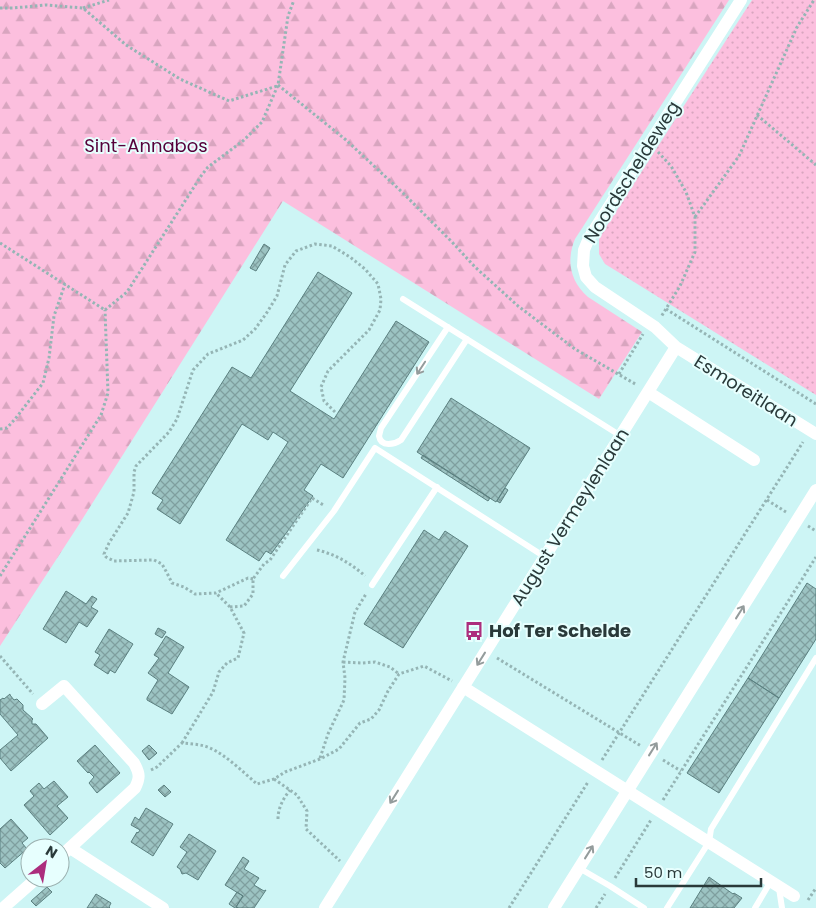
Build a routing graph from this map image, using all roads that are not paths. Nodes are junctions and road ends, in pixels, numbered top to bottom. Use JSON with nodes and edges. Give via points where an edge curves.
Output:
{"nodes":[{"id":1,"x":741,"y":0,"type":"edge"},
{"id":2,"x":403,"y":299,"type":"dead end"},
{"id":3,"x":448,"y":327,"type":"junction"},
{"id":4,"x":467,"y":339,"type":"junction"},
{"id":5,"x":676,"y":347,"type":"junction"},
{"id":6,"x":648,"y":392,"type":"junction"},
{"id":7,"x":813,"y":433,"type":"edge"},
{"id":8,"x":621,"y":436,"type":"junction"},
{"id":9,"x":754,"y":460,"type":"dead end"},
{"id":10,"x":437,"y":487,"type":"junction"},
{"id":11,"x":815,"y":493,"type":"edge"},
{"id":12,"x":544,"y":557,"type":"junction"},
{"id":13,"x":283,"y":576,"type":"dead end"},
{"id":14,"x":372,"y":585,"type":"road end"},
{"id":15,"x":816,"y":658,"type":"edge"},
{"id":16,"x":463,"y":687,"type":"junction"},
{"id":17,"x":42,"y":704,"type":"road end"},
{"id":18,"x":627,"y":791,"type":"junction"},
{"id":19,"x":709,"y":842,"type":"junction"},
{"id":20,"x":70,"y":848,"type":"joint"},
{"id":21,"x":579,"y":868,"type":"junction"},
{"id":22,"x":775,"y":884,"type":"junction"},
{"id":23,"x":26,"y":888,"type":"edge"},
{"id":24,"x":794,"y":896,"type":"dead end"},
{"id":25,"x":3,"y":908,"type":"edge"},
{"id":26,"x":163,"y":908,"type":"edge"},
{"id":27,"x":325,"y":908,"type":"edge"},
{"id":28,"x":554,"y":908,"type":"edge"},
{"id":29,"x":644,"y":908,"type":"edge"},
{"id":30,"x":667,"y":908,"type":"edge"},
{"id":31,"x":754,"y":908,"type":"edge"},
{"id":32,"x":782,"y":908,"type":"edge"}],
"edges":[{"from":1,"to":5,"type":"street","name":"Noordscheldeweg","via":[[584,250],[586,277],[595,287],[656,327]]},
{"from":2,"to":3,"type":"lane"},
{"from":3,"to":4,"type":"lane"},
{"from":3,"to":4,"type":"lane","one_way":true,"via":[[381,428],[379,436],[387,445],[401,440]]},
{"from":4,"to":8,"type":"lane"},
{"from":5,"to":6,"type":"street","name":"August Vermeylenlaan"},
{"from":5,"to":7,"type":"street","name":"Esmoreitlaan"},
{"from":6,"to":8,"type":"street","name":"August Vermeylenlaan"},
{"from":6,"to":9,"type":"street"},
{"from":8,"to":12,"type":"street","name":"August Vermeylenlaan"},
{"from":10,"to":12,"type":"lane"},
{"from":10,"to":13,"type":"lane","via":[[375,448],[334,511]]},
{"from":10,"to":14,"type":"lane"},
{"from":18,"to":11,"type":"street","one_way":true},
{"from":12,"to":16,"type":"street","name":"August Vermeylenlaan","one_way":true},
{"from":15,"to":19,"type":"lane","via":[[711,829]]},
{"from":16,"to":18,"type":"street"},
{"from":16,"to":27,"type":"street","name":"August Vermeylenlaan","one_way":true},
{"from":17,"to":20,"type":"street","via":[[64,686],[139,771],[135,788]]},
{"from":18,"to":19,"type":"street"},
{"from":21,"to":18,"type":"street","one_way":true},
{"from":19,"to":22,"type":"street"},
{"from":19,"to":30,"type":"lane"},
{"from":20,"to":26,"type":"street"},
{"from":21,"to":28,"type":"street"},
{"from":21,"to":29,"type":"lane"},
{"from":22,"to":24,"type":"street"},
{"from":22,"to":31,"type":"lane"},
{"from":22,"to":32,"type":"lane"},
{"from":23,"to":25,"type":"street"}]}
